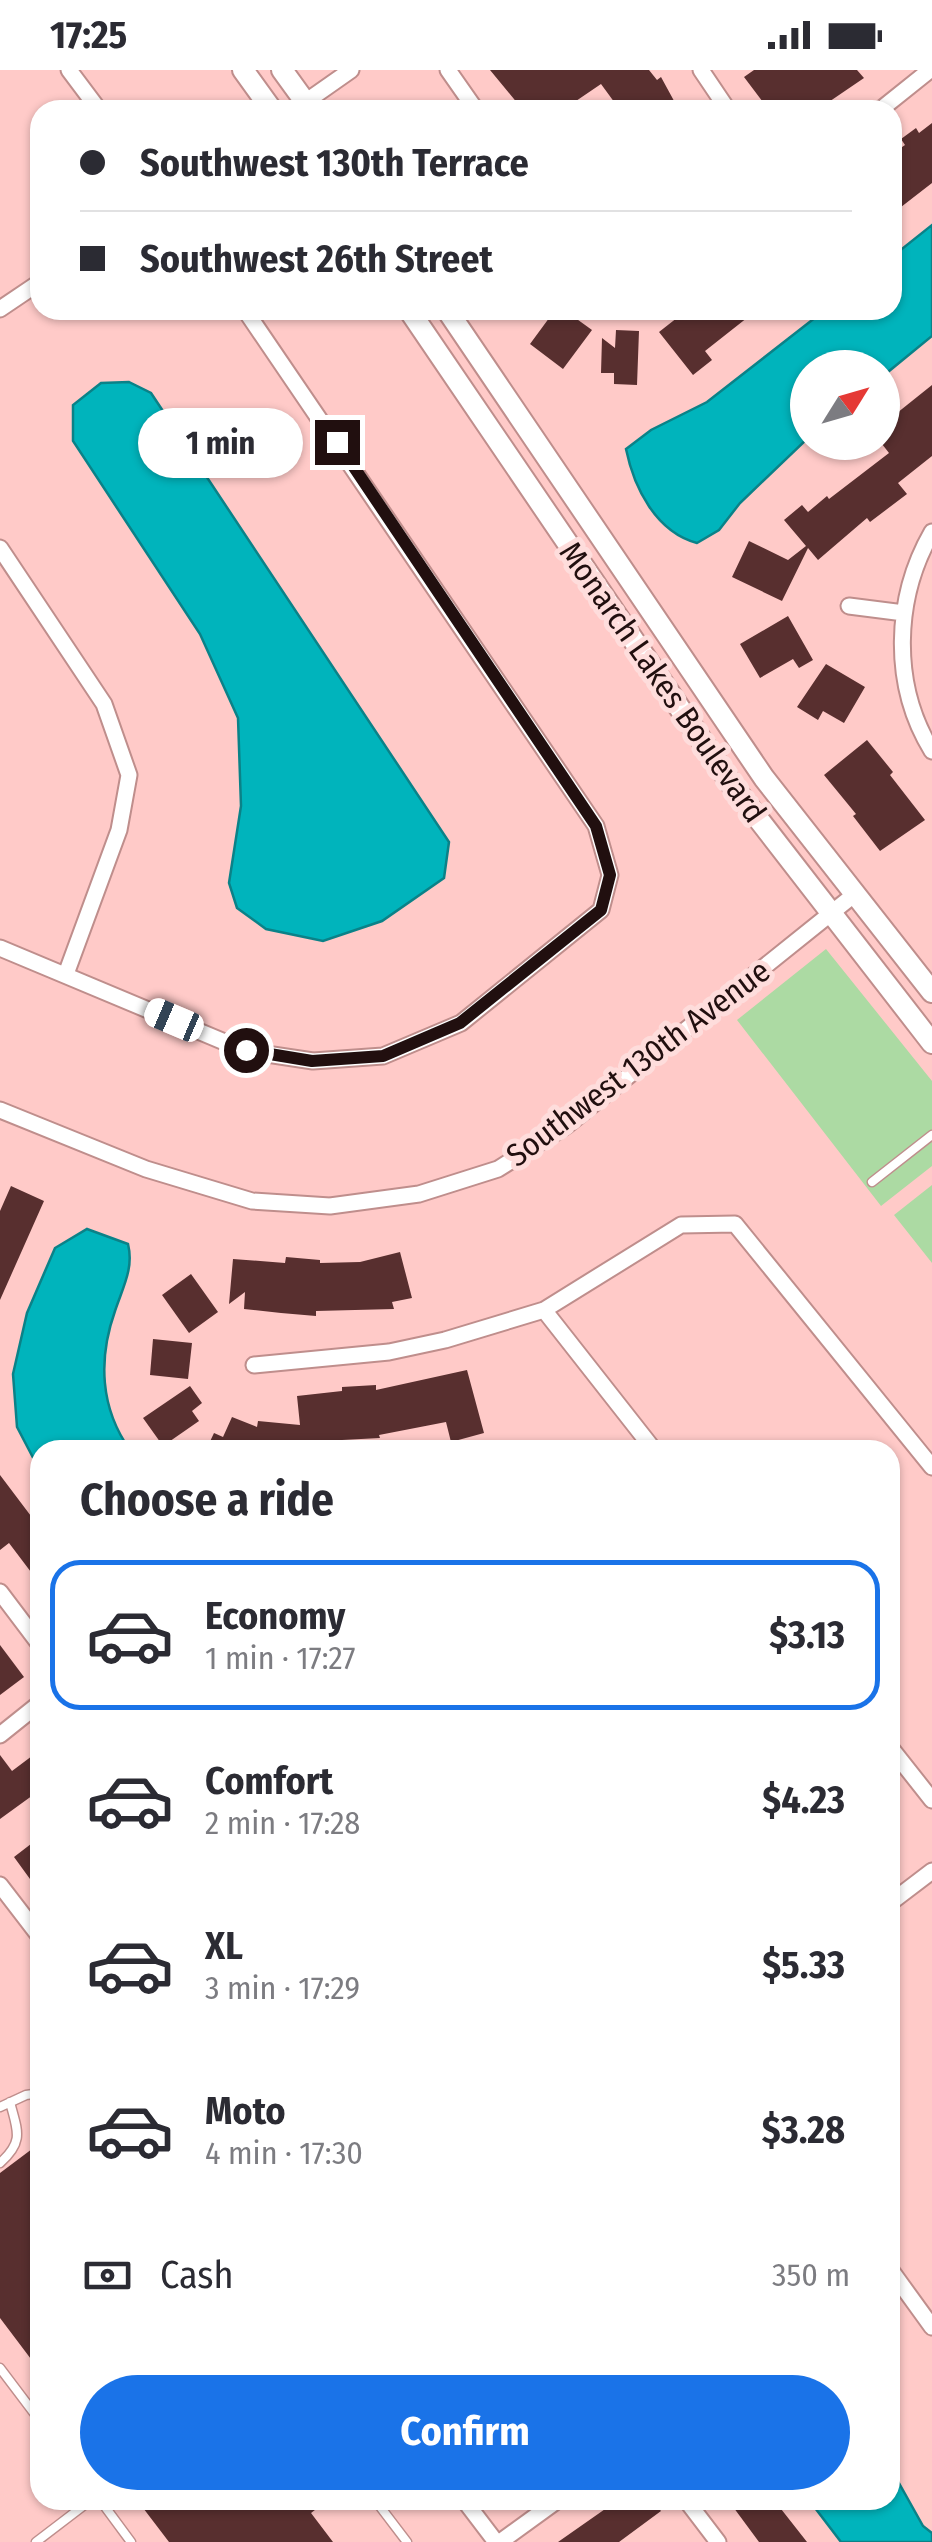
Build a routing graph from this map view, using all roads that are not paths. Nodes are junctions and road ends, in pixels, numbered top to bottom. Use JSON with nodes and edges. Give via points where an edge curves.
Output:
{"nodes":[{"id":1,"x":69,"y":70,"type":"edge"},
{"id":2,"x":243,"y":70,"type":"edge"},
{"id":3,"x":282,"y":70,"type":"edge"},
{"id":4,"x":351,"y":70,"type":"edge"},
{"id":5,"x":448,"y":70,"type":"edge"},
{"id":6,"x":701,"y":70,"type":"edge"},
{"id":7,"x":930,"y":70,"type":"edge"},
{"id":8,"x":92,"y":100,"type":"edge"},
{"id":9,"x":265,"y":100,"type":"edge"},
{"id":10,"x":300,"y":100,"type":"edge"},
{"id":11,"x":313,"y":100,"type":"edge"},
{"id":12,"x":469,"y":100,"type":"edge"},
{"id":13,"x":721,"y":100,"type":"edge"},
{"id":14,"x":892,"y":100,"type":"edge"},
{"id":15,"x":30,"y":289,"type":"edge"},
{"id":16,"x":0,"y":309,"type":"edge"},
{"id":17,"x":252,"y":320,"type":"edge"},
{"id":18,"x":415,"y":320,"type":"edge"},
{"id":19,"x":454,"y":320,"type":"edge"},
{"id":20,"x":932,"y":532,"type":"edge"},
{"id":21,"x":0,"y":548,"type":"edge"},
{"id":22,"x":849,"y":606,"type":"dead end"},
{"id":23,"x":904,"y":612,"type":"junction"},
{"id":24,"x":932,"y":751,"type":"edge"},
{"id":25,"x":855,"y":894,"type":"junction"},
{"id":26,"x":830,"y":914,"type":"junction"},
{"id":27,"x":0,"y":948,"type":"edge"},
{"id":28,"x":66,"y":974,"type":"junction"},
{"id":29,"x":932,"y":992,"type":"edge"},
{"id":30,"x":932,"y":1042,"type":"edge"},
{"id":31,"x":0,"y":1110,"type":"edge"},
{"id":32,"x":932,"y":1134,"type":"edge"},
{"id":33,"x":872,"y":1182,"type":"dead end"},
{"id":34,"x":544,"y":1310,"type":"junction"},
{"id":35,"x":254,"y":1365,"type":"dead end"},
{"id":36,"x":646,"y":1440,"type":"edge"},
{"id":37,"x":932,"y":1467,"type":"edge"},
{"id":38,"x":0,"y":1592,"type":"edge"},
{"id":39,"x":30,"y":1632,"type":"edge"},
{"id":40,"x":30,"y":1712,"type":"edge"},
{"id":41,"x":0,"y":1735,"type":"edge"},
{"id":42,"x":900,"y":1760,"type":"edge"},
{"id":43,"x":932,"y":1800,"type":"edge"},
{"id":44,"x":932,"y":1871,"type":"edge"},
{"id":45,"x":0,"y":1885,"type":"edge"},
{"id":46,"x":900,"y":1895,"type":"edge"},
{"id":47,"x":30,"y":1921,"type":"edge"},
{"id":48,"x":30,"y":2097,"type":"edge"},
{"id":49,"x":10,"y":2102,"type":"junction"},
{"id":50,"x":0,"y":2108,"type":"edge"},
{"id":51,"x":0,"y":2163,"type":"edge"},
{"id":52,"x":900,"y":2280,"type":"edge"},
{"id":53,"x":926,"y":2308,"type":"edge"},
{"id":54,"x":932,"y":2327,"type":"edge"},
{"id":55,"x":0,"y":2368,"type":"edge"},
{"id":56,"x":30,"y":2408,"type":"edge"},
{"id":57,"x":78,"y":2510,"type":"edge"},
{"id":58,"x":108,"y":2510,"type":"edge"},
{"id":59,"x":383,"y":2510,"type":"edge"},
{"id":60,"x":472,"y":2510,"type":"edge"},
{"id":61,"x":544,"y":2510,"type":"edge"},
{"id":62,"x":694,"y":2510,"type":"edge"},
{"id":63,"x":36,"y":2542,"type":"edge"},
{"id":64,"x":132,"y":2542,"type":"edge"},
{"id":65,"x":407,"y":2542,"type":"edge"},
{"id":66,"x":498,"y":2542,"type":"edge"},
{"id":67,"x":718,"y":2542,"type":"edge"}],
"edges":[{"from":1,"to":8,"type":"street"},
{"from":2,"to":9,"type":"street"},
{"from":3,"to":10,"type":"street"},
{"from":4,"to":11,"type":"street"},
{"from":5,"to":12,"type":"street"},
{"from":6,"to":13,"type":"street"},
{"from":7,"to":14,"type":"street"},
{"from":15,"to":16,"type":"street"},
{"from":17,"to":28,"type":"street","via":[[596,826],[610,875],[601,910],[460,1023],[383,1056],[312,1061],[246,1050]]},
{"from":18,"to":26,"type":"street","name":"Monarch Lakes Boulevard","via":[[732,785]]},
{"from":19,"to":25,"type":"street","name":"Monarch Lakes Boulevard","via":[[764,778]]},
{"from":20,"to":23,"type":"street"},
{"from":21,"to":28,"type":"street","via":[[104,704],[128,774],[119,830]]},
{"from":22,"to":23,"type":"street"},
{"from":23,"to":24,"type":"street","via":[[903,668]]},
{"from":25,"to":26,"type":"street","name":"Southwest 130th Avenue"},
{"from":25,"to":29,"type":"street","name":"Monarch Lakes Boulevard"},
{"from":26,"to":30,"type":"street","name":"Monarch Lakes Boulevard"},
{"from":26,"to":31,"type":"street","name":"Southwest 130th Avenue","via":[[566,1126],[498,1169],[419,1194],[330,1206],[252,1201],[146,1169]]},
{"from":27,"to":28,"type":"street"},
{"from":32,"to":33,"type":"lane"},
{"from":34,"to":35,"type":"street","via":[[389,1352]]},
{"from":34,"to":36,"type":"street"},
{"from":34,"to":37,"type":"street","via":[[681,1225],[735,1224]]},
{"from":38,"to":39,"type":"street"},
{"from":40,"to":41,"type":"street"},
{"from":42,"to":43,"type":"street"},
{"from":44,"to":46,"type":"street"},
{"from":45,"to":47,"type":"street"},
{"from":48,"to":49,"type":"lane"},
{"from":49,"to":50,"type":"lane"},
{"from":49,"to":51,"type":"lane","via":[[18,2141]]},
{"from":52,"to":53,"type":"street"},
{"from":53,"to":54,"type":"street"},
{"from":55,"to":56,"type":"lane"},
{"from":57,"to":63,"type":"lane"},
{"from":58,"to":64,"type":"lane"},
{"from":59,"to":65,"type":"lane"},
{"from":60,"to":66,"type":"street"},
{"from":61,"to":66,"type":"street"},
{"from":62,"to":67,"type":"street"}]}
